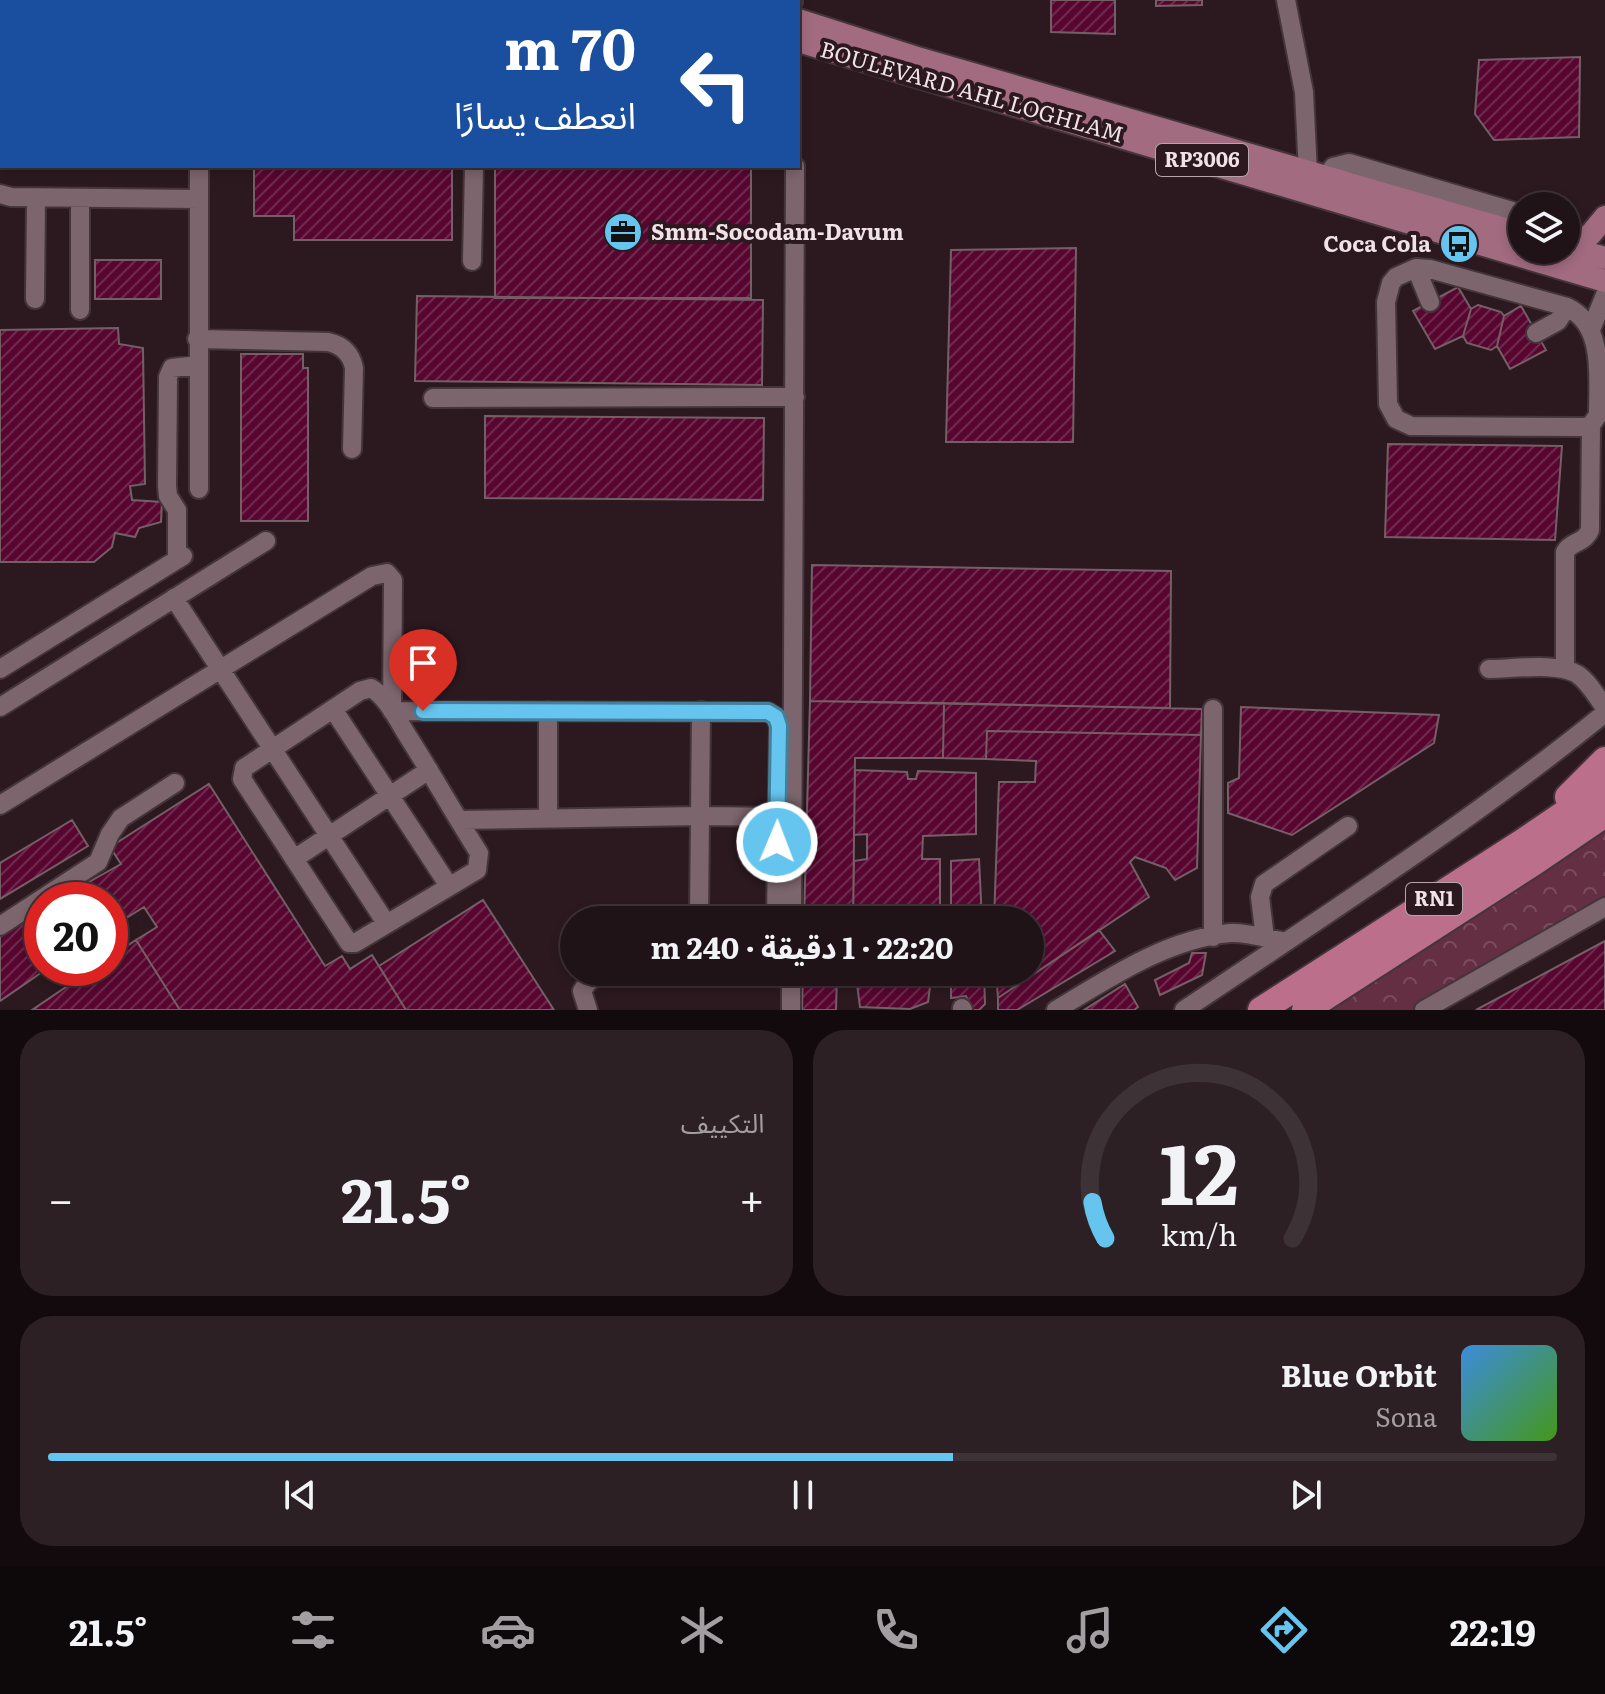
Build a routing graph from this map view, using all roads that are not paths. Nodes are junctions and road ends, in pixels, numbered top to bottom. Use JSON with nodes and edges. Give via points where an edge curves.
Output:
{"nodes":[{"id":1,"x":1286,"y":0,"type":"edge"},
{"id":2,"x":800,"y":21,"type":"edge"},
{"id":3,"x":800,"y":41,"type":"edge"},
{"id":4,"x":912,"y":65,"type":"junction"},
{"id":5,"x":199,"y":168,"type":"edge"},
{"id":6,"x":474,"y":168,"type":"edge"},
{"id":7,"x":795,"y":168,"type":"edge"},
{"id":8,"x":1313,"y":180,"type":"junction"},
{"id":9,"x":0,"y":194,"type":"edge"},
{"id":10,"x":36,"y":198,"type":"junction"},
{"id":11,"x":80,"y":198,"type":"junction"},
{"id":12,"x":199,"y":199,"type":"junction"},
{"id":13,"x":1508,"y":210,"type":"edge"},
{"id":14,"x":1605,"y":217,"type":"edge"},
{"id":15,"x":1508,"y":230,"type":"edge"},
{"id":16,"x":1580,"y":240,"type":"edge"},
{"id":17,"x":1580,"y":251,"type":"edge"},
{"id":18,"x":1605,"y":258,"type":"edge"},
{"id":19,"x":472,"y":261,"type":"dead end"},
{"id":20,"x":1416,"y":268,"type":"junction"},
{"id":21,"x":1605,"y":281,"type":"edge"},
{"id":22,"x":1605,"y":295,"type":"edge"},
{"id":23,"x":35,"y":299,"type":"dead end"},
{"id":24,"x":1430,"y":302,"type":"dead end"},
{"id":25,"x":1567,"y":307,"type":"junction"},
{"id":26,"x":80,"y":310,"type":"dead end"},
{"id":27,"x":1592,"y":327,"type":"junction"},
{"id":28,"x":1536,"y":333,"type":"dead end"},
{"id":29,"x":197,"y":339,"type":"junction"},
{"id":30,"x":198,"y":365,"type":"junction"},
{"id":31,"x":795,"y":397,"type":"junction"},
{"id":32,"x":433,"y":398,"type":"dead end"},
{"id":33,"x":1591,"y":425,"type":"junction"},
{"id":34,"x":352,"y":449,"type":"dead end"},
{"id":35,"x":199,"y":489,"type":"dead end"},
{"id":36,"x":266,"y":541,"type":"dead end"},
{"id":37,"x":174,"y":598,"type":"junction"},
{"id":38,"x":0,"y":669,"type":"edge"},
{"id":39,"x":221,"y":669,"type":"junction"},
{"id":40,"x":1489,"y":669,"type":"dead end"},
{"id":41,"x":1565,"y":669,"type":"junction"},
{"id":42,"x":0,"y":707,"type":"edge"},
{"id":43,"x":333,"y":709,"type":"junction"},
{"id":44,"x":1213,"y":709,"type":"dead end"},
{"id":45,"x":1605,"y":710,"type":"edge"},
{"id":46,"x":392,"y":711,"type":"junction"},
{"id":47,"x":548,"y":711,"type":"junction"},
{"id":48,"x":701,"y":711,"type":"junction"},
{"id":49,"x":272,"y":748,"type":"junction"},
{"id":50,"x":1605,"y":760,"type":"edge"},
{"id":51,"x":429,"y":770,"type":"junction"},
{"id":52,"x":175,"y":783,"type":"dead end"},
{"id":53,"x":1605,"y":786,"type":"edge"},
{"id":54,"x":390,"y":795,"type":"junction"},
{"id":55,"x":0,"y":805,"type":"edge"},
{"id":56,"x":1605,"y":814,"type":"edge"},
{"id":57,"x":700,"y":816,"type":"junction"},
{"id":58,"x":777,"y":817,"type":"junction"},
{"id":59,"x":548,"y":818,"type":"junction"},
{"id":60,"x":459,"y":820,"type":"junction"},
{"id":61,"x":1605,"y":823,"type":"edge"},
{"id":62,"x":1348,"y":826,"type":"dead end"},
{"id":63,"x":329,"y":835,"type":"junction"},
{"id":64,"x":1529,"y":852,"type":"junction"},
{"id":65,"x":294,"y":859,"type":"junction"},
{"id":66,"x":449,"y":886,"type":"junction"},
{"id":67,"x":699,"y":906,"type":"edge"},
{"id":68,"x":776,"y":906,"type":"edge"},
{"id":69,"x":792,"y":906,"type":"edge"},
{"id":70,"x":1605,"y":907,"type":"edge"},
{"id":71,"x":386,"y":923,"type":"junction"},
{"id":72,"x":0,"y":926,"type":"edge"},
{"id":73,"x":1213,"y":937,"type":"junction"},
{"id":74,"x":1265,"y":938,"type":"junction"},
{"id":75,"x":1286,"y":942,"type":"junction"},
{"id":76,"x":585,"y":986,"type":"edge"},
{"id":77,"x":791,"y":986,"type":"edge"},
{"id":78,"x":1448,"y":1004,"type":"edge"},
{"id":79,"x":588,"y":1010,"type":"edge"},
{"id":80,"x":791,"y":1010,"type":"edge"},
{"id":81,"x":1056,"y":1010,"type":"edge"},
{"id":82,"x":1184,"y":1010,"type":"edge"},
{"id":83,"x":1261,"y":1010,"type":"edge"},
{"id":84,"x":1305,"y":1010,"type":"edge"},
{"id":85,"x":1424,"y":1010,"type":"edge"}],
"edges":[{"from":1,"to":8,"type":"street","via":[[1304,92]]},
{"from":2,"to":4,"type":"main road","name":"BOULEVARD AHL LOGHLAM","number":"RP3006"},
{"from":3,"to":4,"type":"main road","name":"BOULEVARD AHL LOGHLAM","number":"RP3006"},
{"from":4,"to":8,"type":"main road","name":"BOULEVARD AHL LOGHLAM","number":"RP3006"},
{"from":5,"to":12,"type":"street"},
{"from":6,"to":19,"type":"street"},
{"from":7,"to":31,"type":"street"},
{"from":8,"to":13,"type":"street","via":[[1349,163]]},
{"from":8,"to":15,"type":"main road","name":"BOULEVARD AHL LOGHLAM","number":"RP3006"},
{"from":8,"to":21,"type":"main road","name":"BOULEVARD AHL LOGHLAM","number":"RP3006"},
{"from":9,"to":10,"type":"street"},
{"from":10,"to":11,"type":"street"},
{"from":10,"to":23,"type":"street"},
{"from":11,"to":12,"type":"street"},
{"from":11,"to":26,"type":"street"},
{"from":12,"to":29,"type":"street"},
{"from":14,"to":16,"type":"main road"},
{"from":17,"to":18,"type":"main road"},
{"from":20,"to":24,"type":"street"},
{"from":20,"to":25,"type":"street"},
{"from":20,"to":33,"type":"street","via":[[1396,277],[1386,302],[1388,404],[1396,419],[1411,426]]},
{"from":22,"to":27,"type":"street"},
{"from":25,"to":27,"type":"street"},
{"from":25,"to":28,"type":"street","via":[[1558,321]]},
{"from":27,"to":33,"type":"street","via":[[1598,351],[1598,415]]},
{"from":29,"to":30,"type":"street"},
{"from":29,"to":34,"type":"street","via":[[328,342],[345,350],[354,368]]},
{"from":30,"to":35,"type":"street"},
{"from":30,"to":38,"type":"street","via":[[172,368],[168,377],[167,486],[177,510],[180,558]]},
{"from":31,"to":32,"type":"street"},
{"from":31,"to":69,"type":"street"},
{"from":33,"to":41,"type":"street","via":[[1590,530],[1585,540],[1565,552]]},
{"from":36,"to":37,"type":"street"},
{"from":37,"to":39,"type":"street"},
{"from":37,"to":42,"type":"street"},
{"from":39,"to":46,"type":"street","via":[[372,576],[387,573],[393,580]]},
{"from":39,"to":49,"type":"street"},
{"from":39,"to":55,"type":"street"},
{"from":40,"to":41,"type":"street"},
{"from":41,"to":45,"type":"street","via":[[1581,678]]},
{"from":43,"to":46,"type":"street","via":[[371,688]]},
{"from":43,"to":49,"type":"street"},
{"from":43,"to":54,"type":"street"},
{"from":44,"to":73,"type":"street"},
{"from":45,"to":75,"type":"street","via":[[1531,773]]},
{"from":46,"to":47,"type":"street"},
{"from":46,"to":51,"type":"street"},
{"from":47,"to":48,"type":"street"},
{"from":47,"to":59,"type":"street"},
{"from":48,"to":57,"type":"street"},
{"from":48,"to":58,"type":"street","via":[[768,712],[776,717]]},
{"from":49,"to":63,"type":"street"},
{"from":49,"to":65,"type":"street","via":[[244,768],[242,779]]},
{"from":50,"to":64,"type":"highway"},
{"from":51,"to":54,"type":"street"},
{"from":51,"to":60,"type":"street"},
{"from":52,"to":72,"type":"street","via":[[121,818],[98,862]]},
{"from":53,"to":64,"type":"highway","number":"RN1"},
{"from":54,"to":63,"type":"street"},
{"from":54,"to":66,"type":"street"},
{"from":56,"to":64,"type":"highway","number":"RN1"},
{"from":57,"to":58,"type":"street"},
{"from":57,"to":59,"type":"street"},
{"from":57,"to":67,"type":"street"},
{"from":58,"to":68,"type":"street"},
{"from":59,"to":60,"type":"street"},
{"from":60,"to":66,"type":"street","via":[[480,862],[477,870]]},
{"from":61,"to":64,"type":"highway"},
{"from":62,"to":74,"type":"street","via":[[1264,884],[1260,897]]},
{"from":63,"to":65,"type":"street"},
{"from":63,"to":71,"type":"street"},
{"from":64,"to":83,"type":"highway","number":"RN1"},
{"from":64,"to":84,"type":"highway","number":"RN1"},
{"from":65,"to":71,"type":"street","via":[[349,943]]},
{"from":66,"to":71,"type":"street"},
{"from":70,"to":78,"type":"street"},
{"from":73,"to":74,"type":"street","via":[[1232,933]]},
{"from":73,"to":81,"type":"street","via":[[1177,946],[1121,971]]},
{"from":74,"to":75,"type":"street"},
{"from":75,"to":82,"type":"street"},
{"from":76,"to":79,"type":"street"},
{"from":77,"to":80,"type":"street"},
{"from":78,"to":85,"type":"street"}]}
